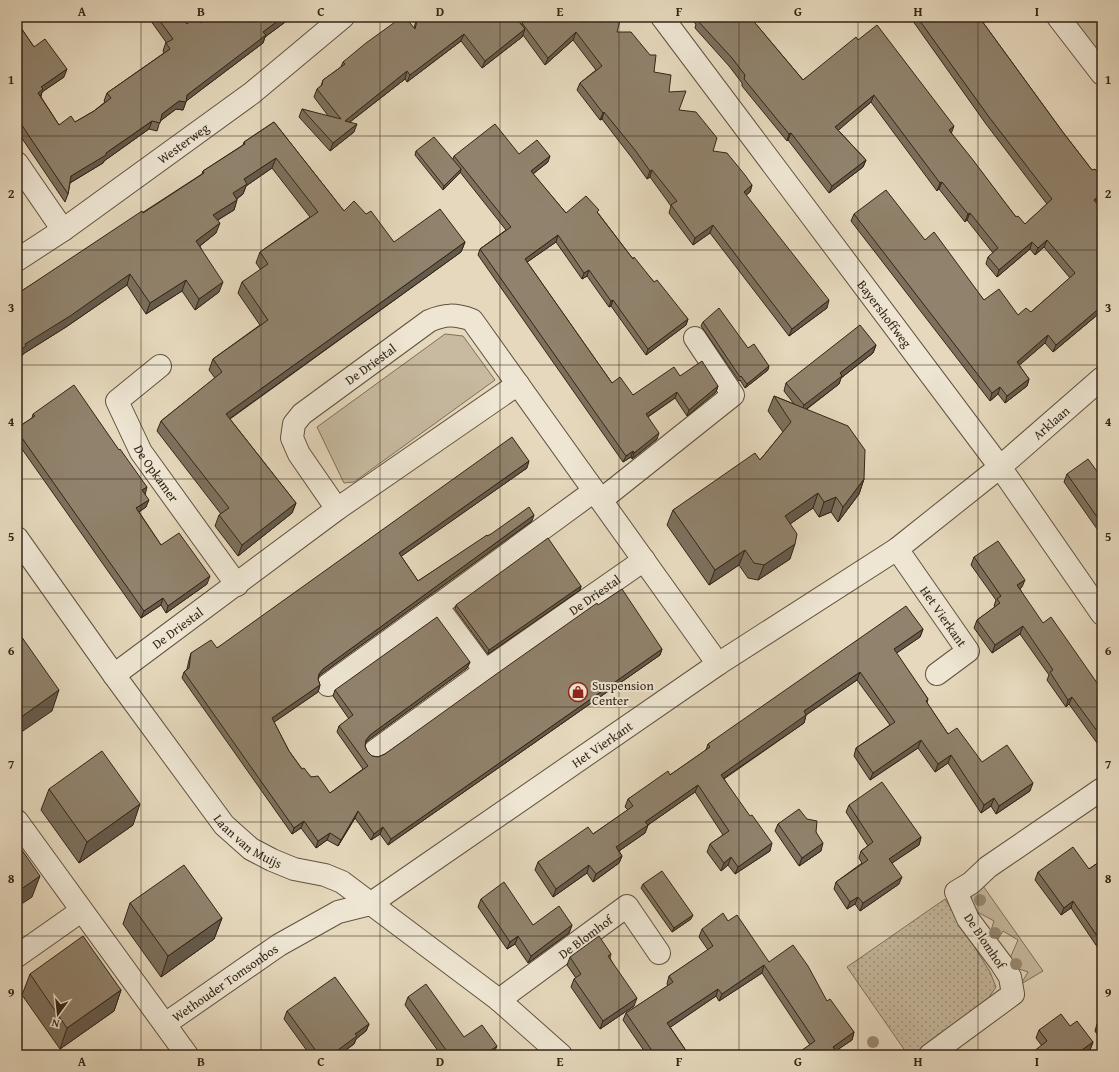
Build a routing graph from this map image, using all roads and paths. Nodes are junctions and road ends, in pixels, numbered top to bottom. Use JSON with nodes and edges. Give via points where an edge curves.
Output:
{"nodes":[{"id":1,"x":343,"y":17,"type":"edge"},
{"id":2,"x":662,"y":17,"type":"edge"},
{"id":3,"x":1058,"y":17,"type":"edge"},
{"id":4,"x":1102,"y":74,"type":"edge"},
{"id":5,"x":17,"y":163,"type":"edge"},
{"id":6,"x":63,"y":230,"type":"junction"},
{"id":7,"x":17,"y":260,"type":"edge"},
{"id":8,"x":695,"y":338,"type":"dead end"},
{"id":9,"x":160,"y":366,"type":"dead end"},
{"id":10,"x":1102,"y":378,"type":"edge"},
{"id":11,"x":518,"y":384,"type":"junction"},
{"id":12,"x":1000,"y":467,"type":"junction"},
{"id":13,"x":598,"y":496,"type":"junction"},
{"id":14,"x":337,"y":509,"type":"junction"},
{"id":15,"x":17,"y":538,"type":"edge"},
{"id":16,"x":898,"y":549,"type":"junction"},
{"id":17,"x":644,"y":560,"type":"junction"},
{"id":18,"x":237,"y":584,"type":"junction"},
{"id":19,"x":437,"y":606,"type":"junction"},
{"id":20,"x":1102,"y":614,"type":"edge"},
{"id":21,"x":718,"y":664,"type":"junction"},
{"id":22,"x":485,"y":671,"type":"junction"},
{"id":23,"x":937,"y":674,"type":"dead end"},
{"id":24,"x":114,"y":675,"type":"junction"},
{"id":25,"x":328,"y":685,"type":"dead end"},
{"id":26,"x":375,"y":751,"type":"dead end"},
{"id":27,"x":1102,"y":789,"type":"edge"},
{"id":28,"x":17,"y":821,"type":"edge"},
{"id":29,"x":370,"y":904,"type":"junction"},
{"id":30,"x":81,"y":911,"type":"junction"},
{"id":31,"x":659,"y":953,"type":"dead end"},
{"id":32,"x":17,"y":956,"type":"edge"},
{"id":33,"x":499,"y":1000,"type":"junction"},
{"id":34,"x":164,"y":1024,"type":"junction"},
{"id":35,"x":187,"y":1055,"type":"edge"},
{"id":36,"x":561,"y":1055,"type":"edge"},
{"id":37,"x":930,"y":1055,"type":"edge"}],
"edges":[{"from":1,"to":6,"type":"street","name":"Westerweg","via":[[252,93]]},
{"from":2,"to":12,"type":"street","name":"Bayershoffweg"},
{"from":3,"to":4,"type":"street"},
{"from":5,"to":6,"type":"street"},
{"from":6,"to":7,"type":"street","name":"Westerweg"},
{"from":8,"to":13,"type":"street","via":[[733,395]]},
{"from":9,"to":18,"type":"street","name":"De Opkamer","via":[[117,401],[141,452]]},
{"from":10,"to":12,"type":"street","name":"Arklaan"},
{"from":11,"to":13,"type":"street","name":"De Driestal"},
{"from":11,"to":14,"type":"street","name":"De Driestal"},
{"from":11,"to":14,"type":"street","name":"De Driestal","via":[[472,320],[461,316],[442,315],[429,321],[302,414],[294,424],[292,438],[299,454]]},
{"from":12,"to":16,"type":"street","name":"Het Vierkant"},
{"from":12,"to":20,"type":"street","name":"Bayershoffweg"},
{"from":13,"to":17,"type":"street","name":"De Driestal"},
{"from":13,"to":19,"type":"street"},
{"from":14,"to":18,"type":"street","name":"De Driestal"},
{"from":15,"to":24,"type":"street","name":"Laan van Muijs"},
{"from":16,"to":21,"type":"street","name":"Het Vierkant"},
{"from":16,"to":23,"type":"street","name":"Het Vierkant","via":[[968,651]]},
{"from":17,"to":21,"type":"street","name":"De Driestal"},
{"from":17,"to":22,"type":"street","name":"De Driestal"},
{"from":18,"to":24,"type":"street","name":"De Driestal"},
{"from":19,"to":22,"type":"street"},
{"from":19,"to":25,"type":"street"},
{"from":21,"to":29,"type":"street","name":"Het Vierkant"},
{"from":22,"to":26,"type":"street","name":"De Driestal"},
{"from":24,"to":29,"type":"street","name":"Laan van Muijs","via":[[224,825],[251,848],[272,860],[342,882]]},
{"from":27,"to":37,"type":"street","name":"De Blomhof","via":[[956,892],[968,919],[1010,977],[1013,994]]},
{"from":28,"to":30,"type":"street","name":"Wethouder Tomsonbos"},
{"from":29,"to":33,"type":"street","name":"Laan van Muijs"},
{"from":29,"to":34,"type":"street","name":"Wethouder Tomsonbos","via":[[338,912],[279,945]]},
{"from":30,"to":32,"type":"street"},
{"from":30,"to":34,"type":"street","name":"Wethouder Tomsonbos"},
{"from":31,"to":33,"type":"street","name":"De Blomhof","via":[[627,906]]},
{"from":33,"to":36,"type":"street","name":"Laan van Muijs"},
{"from":34,"to":35,"type":"street"}]}
